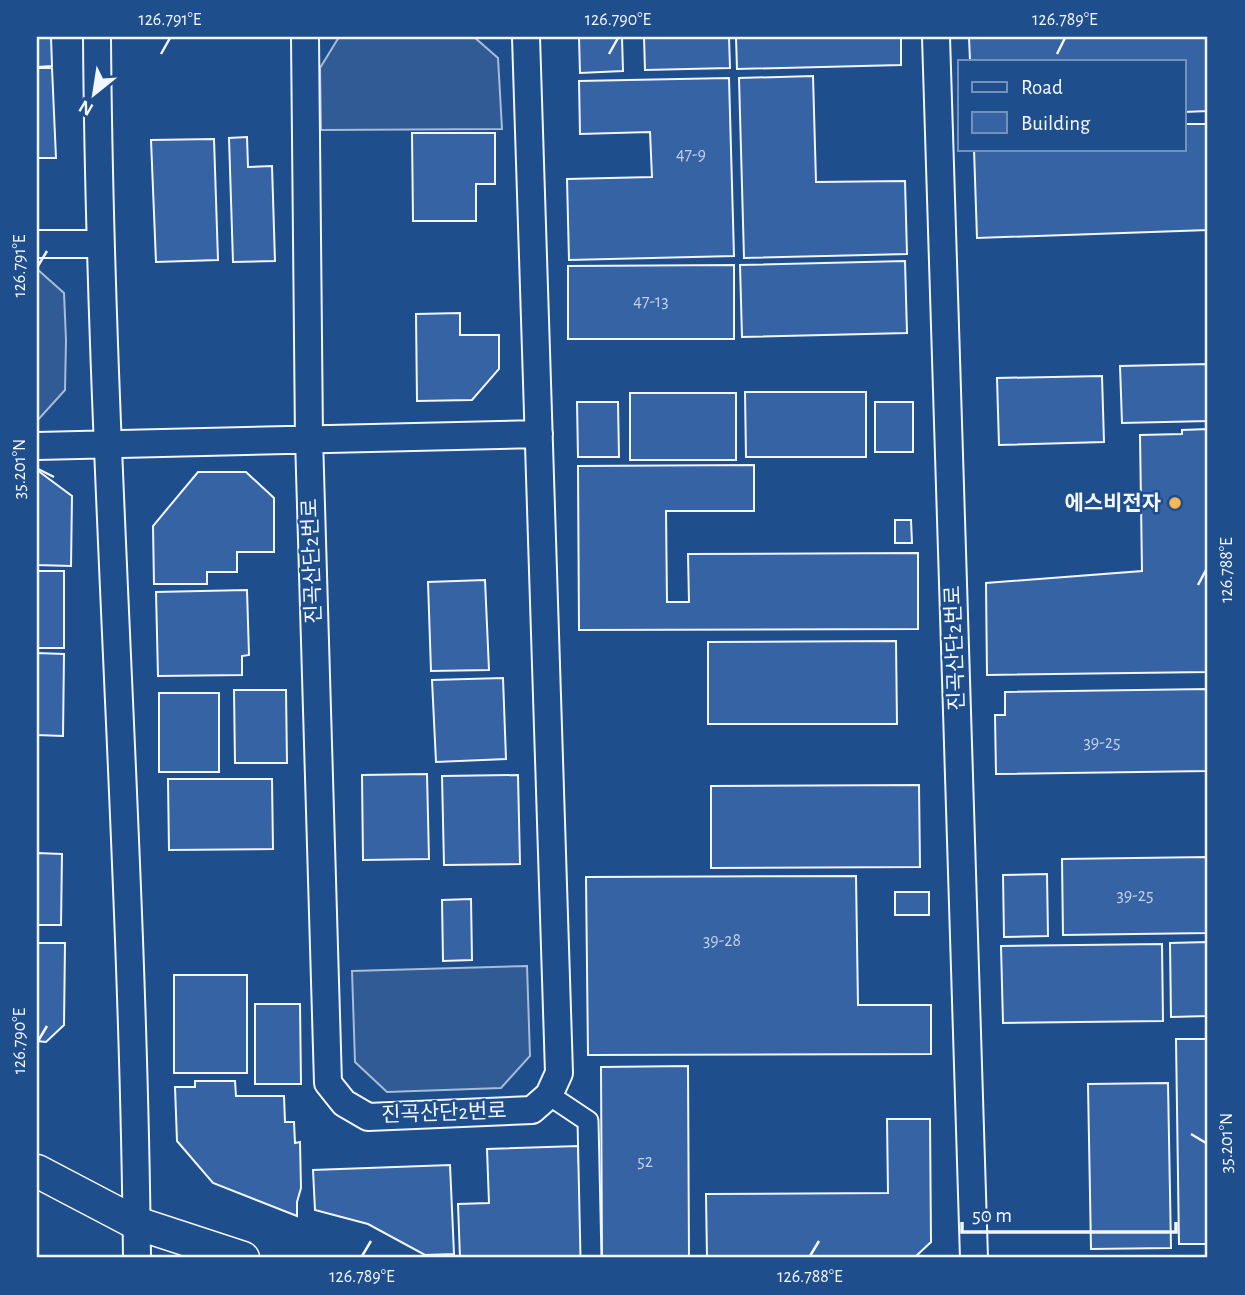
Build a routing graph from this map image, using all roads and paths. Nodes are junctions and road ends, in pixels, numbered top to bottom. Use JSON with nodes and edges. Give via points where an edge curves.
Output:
{"nodes":[{"id":1,"x":97,"y":37,"type":"edge"},
{"id":2,"x":305,"y":37,"type":"edge"},
{"id":3,"x":526,"y":37,"type":"edge"},
{"id":4,"x":936,"y":37,"type":"edge"},
{"id":5,"x":37,"y":244,"type":"edge"},
{"id":6,"x":98,"y":244,"type":"junction"},
{"id":7,"x":539,"y":433,"type":"junction"},
{"id":8,"x":309,"y":438,"type":"junction"},
{"id":9,"x":37,"y":446,"type":"edge"},
{"id":10,"x":109,"y":446,"type":"junction"},
{"id":11,"x":549,"y":1095,"type":"junction"},
{"id":12,"x":37,"y":1171,"type":"edge"},
{"id":13,"x":136,"y":1223,"type":"junction"},
{"id":14,"x":137,"y":1258,"type":"edge"},
{"id":15,"x":243,"y":1258,"type":"edge"},
{"id":16,"x":591,"y":1258,"type":"edge"},
{"id":17,"x":974,"y":1258,"type":"edge"}],
"edges":[{"from":1,"to":6,"type":"street"},
{"from":2,"to":8,"type":"street","name":"진곡산단2번로"},
{"from":3,"to":7,"type":"street"},
{"from":4,"to":17,"type":"street","name":"진곡산단2번로"},
{"from":5,"to":6,"type":"street"},
{"from":6,"to":10,"type":"street"},
{"from":7,"to":8,"type":"street"},
{"from":7,"to":11,"type":"street","via":[[559,1073]]},
{"from":8,"to":10,"type":"street"},
{"from":8,"to":11,"type":"street","name":"진곡산단2번로","via":[[328,1083],[344,1103],[368,1116],[532,1110]]},
{"from":9,"to":10,"type":"street"},
{"from":10,"to":13,"type":"street"},
{"from":11,"to":16,"type":"street","via":[[588,1121]]},
{"from":12,"to":13,"type":"street"},
{"from":13,"to":14,"type":"street"},
{"from":13,"to":15,"type":"street"}]}
